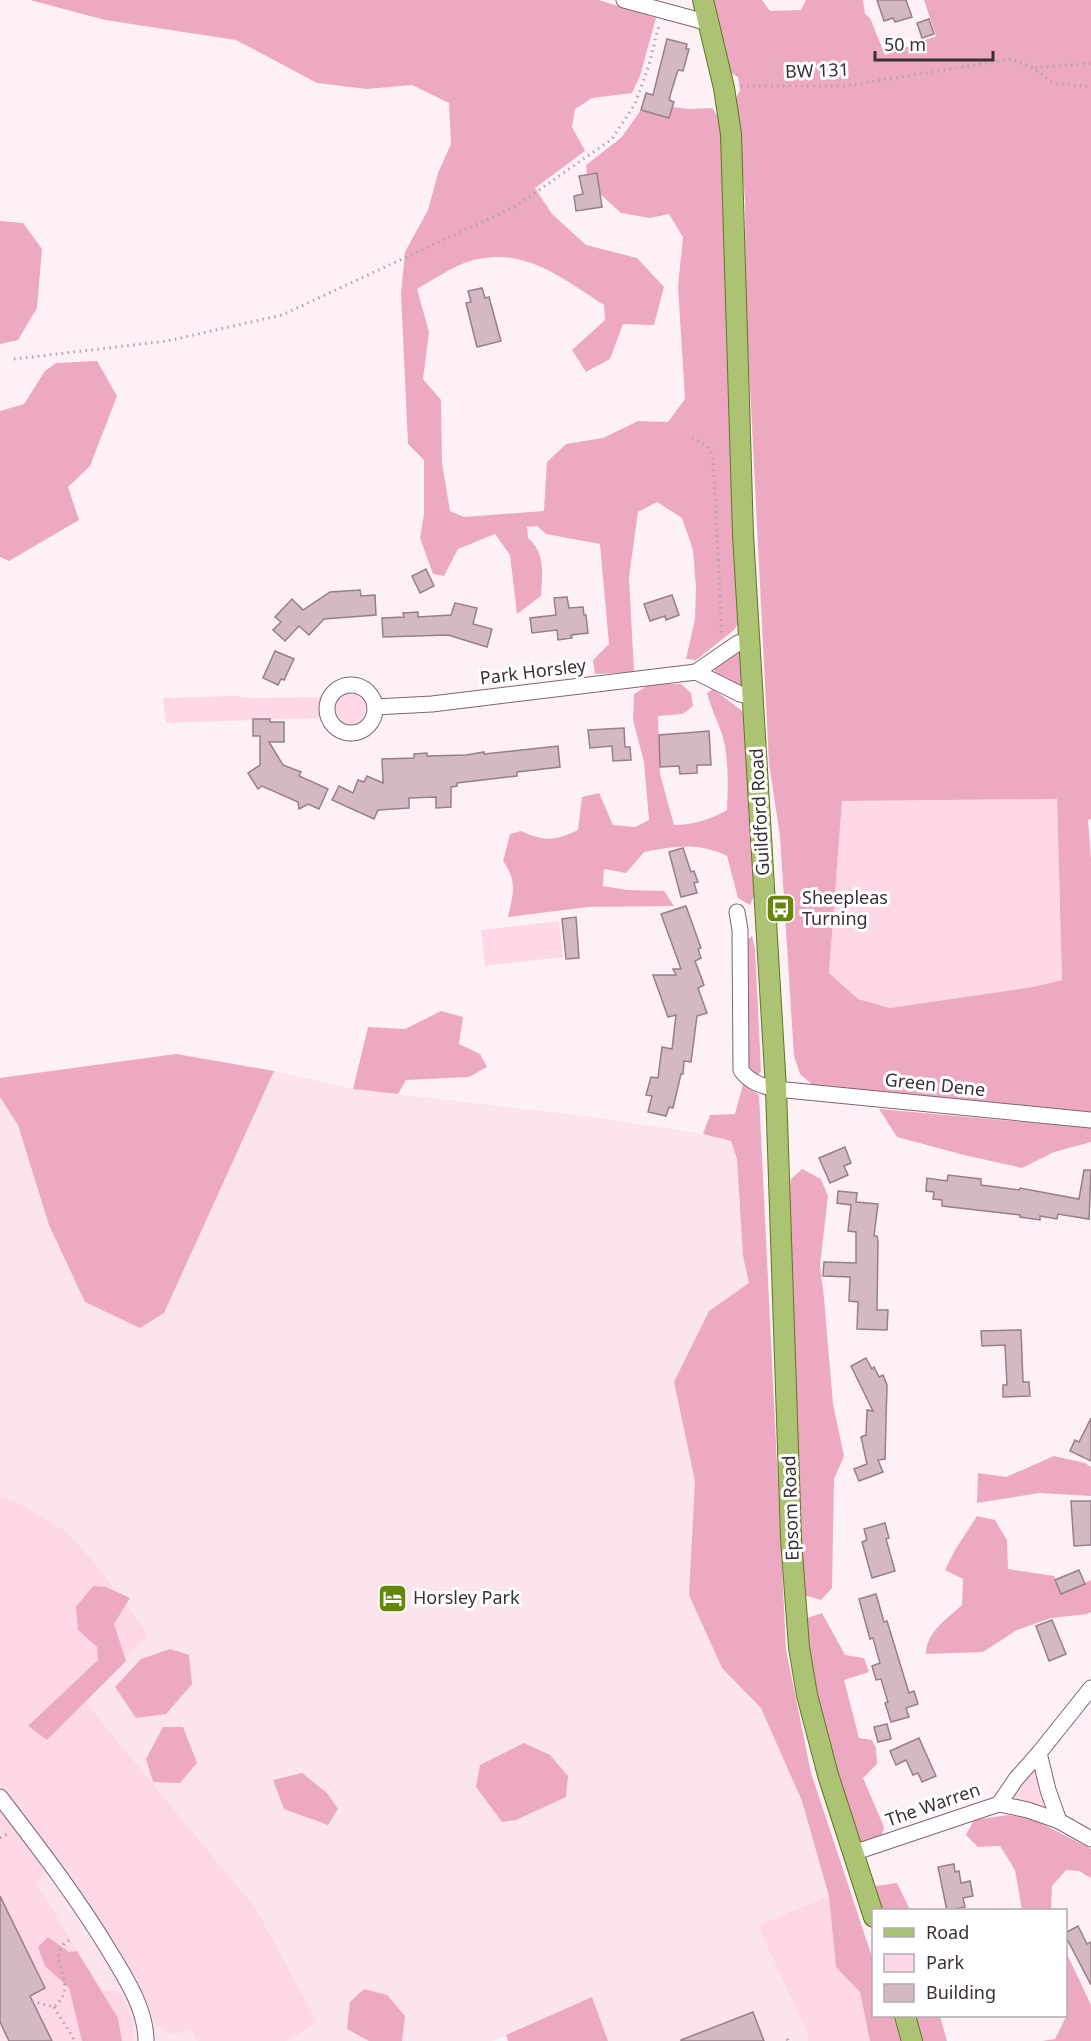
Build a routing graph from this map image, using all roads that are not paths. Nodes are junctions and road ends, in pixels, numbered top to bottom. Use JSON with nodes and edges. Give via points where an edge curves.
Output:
{"nodes":[{"id":1,"x":624,"y":0,"type":"edge"},
{"id":2,"x":703,"y":0,"type":"edge"},
{"id":3,"x":664,"y":6,"type":"edge"},
{"id":4,"x":710,"y":23,"type":"junction"},
{"id":5,"x":750,"y":639,"type":"junction"},
{"id":6,"x":696,"y":672,"type":"junction"},
{"id":7,"x":753,"y":697,"type":"junction"},
{"id":8,"x":375,"y":707,"type":"dead end"},
{"id":9,"x":736,"y":912,"type":"dead end"},
{"id":10,"x":776,"y":1089,"type":"junction"},
{"id":11,"x":1091,"y":1120,"type":"edge"},
{"id":12,"x":1091,"y":1688,"type":"edge"},
{"id":13,"x":1039,"y":1753,"type":"junction"},
{"id":14,"x":0,"y":1797,"type":"edge"},
{"id":15,"x":999,"y":1804,"type":"junction"},
{"id":16,"x":1059,"y":1821,"type":"junction"},
{"id":17,"x":1091,"y":1839,"type":"edge"},
{"id":18,"x":853,"y":1853,"type":"junction"},
{"id":19,"x":872,"y":1914,"type":"edge"},
{"id":20,"x":904,"y":2017,"type":"edge"},
{"id":21,"x":146,"y":2041,"type":"edge"},
{"id":22,"x":912,"y":2041,"type":"edge"}],
"edges":[{"from":1,"to":3,"type":"street"},
{"from":2,"to":4,"type":"main road"},
{"from":3,"to":4,"type":"street"},
{"from":4,"to":5,"type":"main road","name":"Guildford Road","via":[[731,134],[743,535]]},
{"from":5,"to":6,"type":"street","name":"Park Horsley"},
{"from":5,"to":7,"type":"main road","name":"Guildford Road"},
{"from":6,"to":7,"type":"street"},
{"from":6,"to":8,"type":"street","name":"Park Horsley","via":[[432,704]]},
{"from":7,"to":10,"type":"main road","name":"Guildford Road"},
{"from":9,"to":10,"type":"street","name":"Green Dene","via":[[740,930],[741,1070],[760,1086]]},
{"from":10,"to":11,"type":"street","name":"Green Dene"},
{"from":10,"to":18,"type":"main road","name":"Epsom Road","via":[[799,1647],[825,1764]]},
{"from":12,"to":13,"type":"street"},
{"from":13,"to":15,"type":"street"},
{"from":13,"to":16,"type":"street"},
{"from":14,"to":21,"type":"street","via":[[58,1872],[114,1958],[146,2026]]},
{"from":15,"to":16,"type":"street","name":"The Warren"},
{"from":15,"to":18,"type":"street","name":"The Warren"},
{"from":16,"to":17,"type":"street","name":"The Warren"},
{"from":18,"to":19,"type":"main road","name":"Epsom Road"},
{"from":20,"to":22,"type":"main road"}]}
